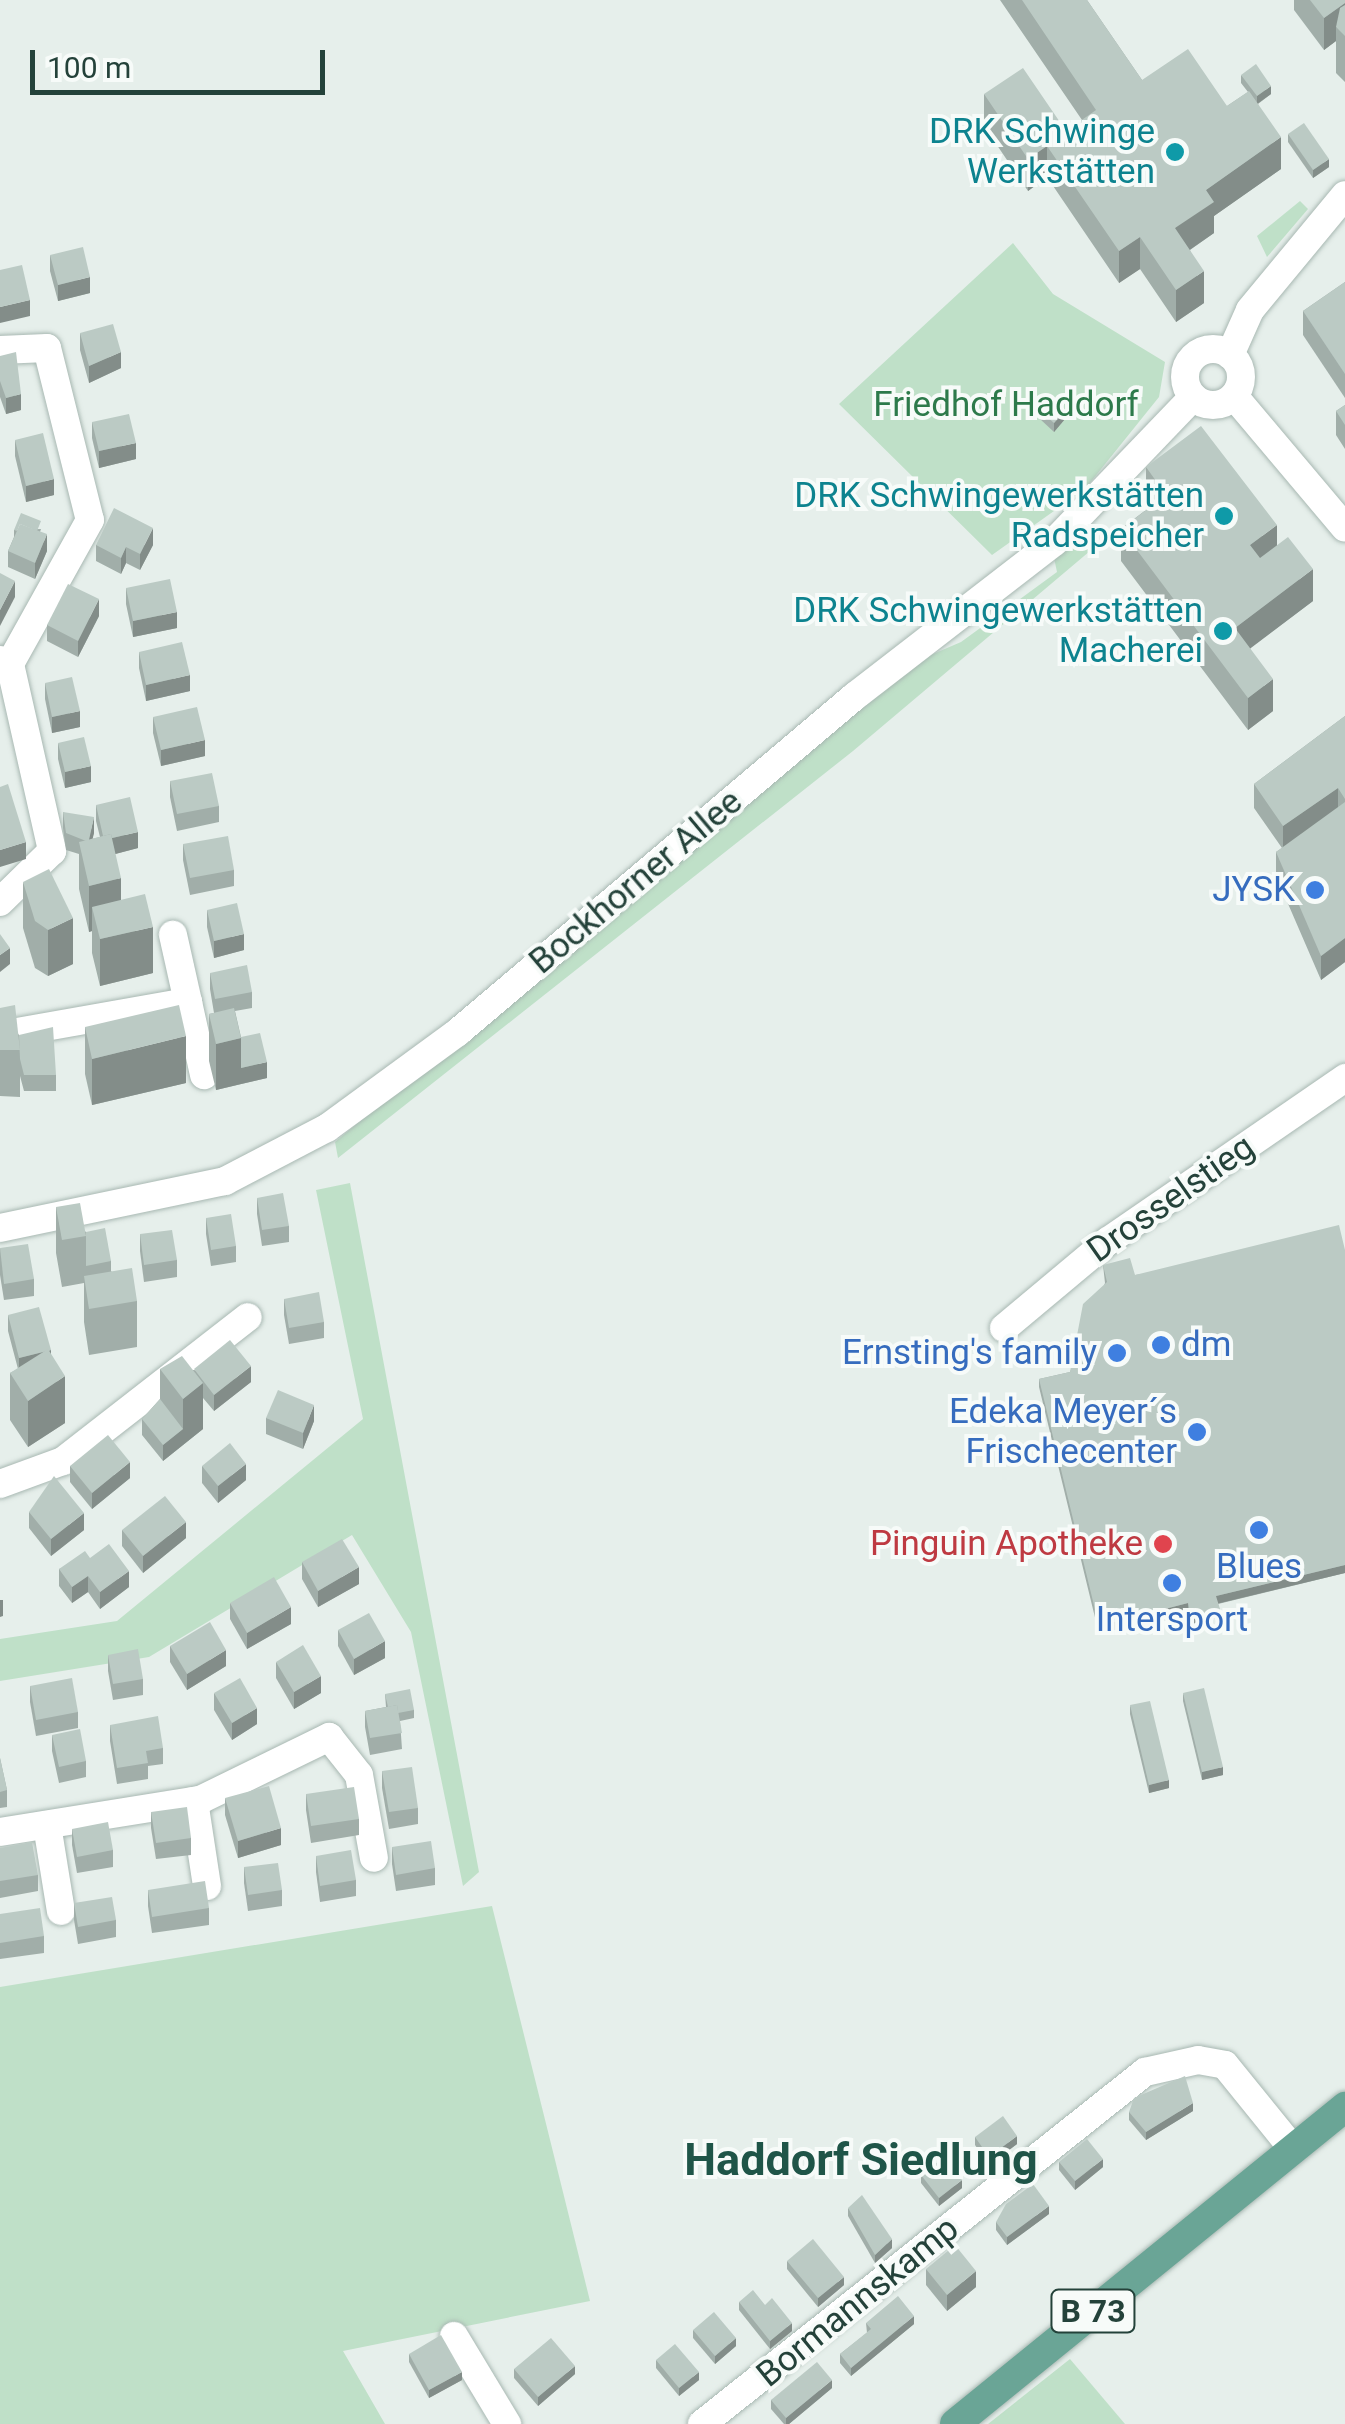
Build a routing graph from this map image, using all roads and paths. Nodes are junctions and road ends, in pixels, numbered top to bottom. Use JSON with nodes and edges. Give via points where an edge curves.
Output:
{"nodes":[{"id":1,"x":1345,"y":194,"type":"edge"},
{"id":2,"x":0,"y":350,"type":"edge"},
{"id":3,"x":1230,"y":354,"type":"junction"},
{"id":4,"x":1234,"y":396,"type":"junction"},
{"id":5,"x":1193,"y":397,"type":"junction"},
{"id":6,"x":1345,"y":528,"type":"edge"},
{"id":7,"x":5,"y":662,"type":"edge"},
{"id":8,"x":0,"y":902,"type":"edge"},
{"id":9,"x":173,"y":935,"type":"dead end"},
{"id":10,"x":188,"y":1002,"type":"junction"},
{"id":11,"x":0,"y":1035,"type":"edge"},
{"id":12,"x":204,"y":1075,"type":"dead end"},
{"id":13,"x":1345,"y":1078,"type":"edge"},
{"id":14,"x":0,"y":1228,"type":"edge"},
{"id":15,"x":248,"y":1317,"type":"dead end"},
{"id":16,"x":1004,"y":1328,"type":"dead end"},
{"id":17,"x":0,"y":1484,"type":"edge"},
{"id":18,"x":194,"y":1801,"type":"junction"},
{"id":19,"x":47,"y":1824,"type":"junction"},
{"id":20,"x":0,"y":1832,"type":"edge"},
{"id":21,"x":374,"y":1858,"type":"dead end"},
{"id":22,"x":208,"y":1886,"type":"edge"},
{"id":23,"x":58,"y":1911,"type":"dead end"},
{"id":24,"x":1345,"y":2107,"type":"edge"},
{"id":25,"x":1293,"y":2149,"type":"junction"},
{"id":26,"x":454,"y":2336,"type":"dead end"},
{"id":27,"x":507,"y":2424,"type":"edge"},
{"id":28,"x":702,"y":2424,"type":"edge"},
{"id":29,"x":955,"y":2424,"type":"edge"}],
"edges":[{"from":1,"to":3,"type":"street","via":[[1250,310]]},
{"from":2,"to":7,"type":"street","via":[[47,348],[90,520]]},
{"from":3,"to":4,"type":"street","via":[[1241,376]]},
{"from":3,"to":5,"type":"street","via":[[1207,349],[1189,362]]},
{"from":4,"to":5,"type":"street","via":[[1214,405]]},
{"from":4,"to":6,"type":"street"},
{"from":5,"to":14,"type":"street","name":"Bockhorner Allee","via":[[1054,542],[854,696],[458,1032],[327,1128],[225,1181]]},
{"from":7,"to":8,"type":"street","via":[[52,852]]},
{"from":9,"to":10,"type":"street"},
{"from":10,"to":11,"type":"street"},
{"from":10,"to":12,"type":"street"},
{"from":13,"to":16,"type":"street","name":"Drosselstieg","via":[[1095,1251]]},
{"from":15,"to":17,"type":"street","via":[[63,1461]]},
{"from":18,"to":19,"type":"street"},
{"from":18,"to":21,"type":"street","via":[[329,1737],[359,1775]]},
{"from":18,"to":22,"type":"street"},
{"from":19,"to":20,"type":"street"},
{"from":19,"to":23,"type":"street"},
{"from":24,"to":25,"type":"main road","number":"B 73"},
{"from":25,"to":28,"type":"street","name":"Bormannskamp","via":[[1225,2066],[1198,2060],[1145,2072]]},
{"from":25,"to":29,"type":"main road","number":"B 73"},
{"from":26,"to":27,"type":"street"}]}
